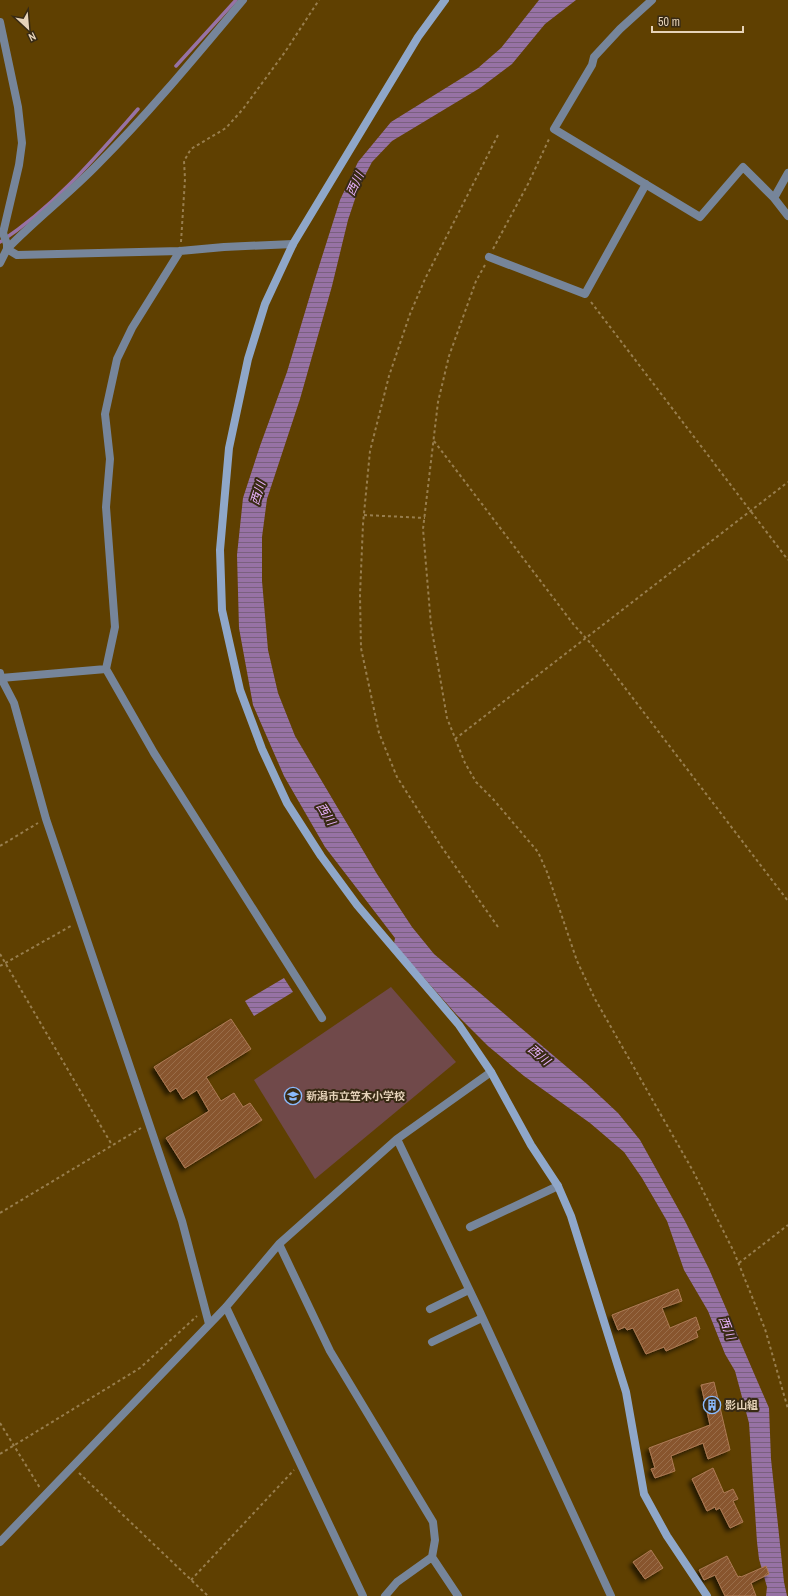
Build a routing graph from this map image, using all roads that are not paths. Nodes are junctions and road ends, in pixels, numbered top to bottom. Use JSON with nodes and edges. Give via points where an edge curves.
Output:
{"nodes":[{"id":1,"x":243,"y":0,"type":"edge"},
{"id":2,"x":446,"y":0,"type":"edge"},
{"id":3,"x":652,"y":0,"type":"edge"},
{"id":4,"x":0,"y":22,"type":"edge"},
{"id":5,"x":788,"y":173,"type":"edge"},
{"id":6,"x":646,"y":184,"type":"junction"},
{"id":7,"x":774,"y":198,"type":"junction"},
{"id":8,"x":788,"y":216,"type":"edge"},
{"id":9,"x":293,"y":244,"type":"junction"},
{"id":10,"x":180,"y":251,"type":"junction"},
{"id":11,"x":4,"y":254,"type":"edge"},
{"id":12,"x":489,"y":257,"type":"road end"},
{"id":13,"x":106,"y":669,"type":"junction"},
{"id":14,"x":0,"y":676,"type":"edge"},
{"id":15,"x":322,"y":1018,"type":"dead end"},
{"id":16,"x":490,"y":1072,"type":"junction"},
{"id":17,"x":396,"y":1139,"type":"junction"},
{"id":18,"x":558,"y":1186,"type":"junction"},
{"id":19,"x":470,"y":1227,"type":"dead end"},
{"id":20,"x":279,"y":1244,"type":"junction"},
{"id":21,"x":469,"y":1290,"type":"junction"},
{"id":22,"x":226,"y":1307,"type":"junction"},
{"id":23,"x":430,"y":1309,"type":"dead end"},
{"id":24,"x":482,"y":1318,"type":"junction"},
{"id":25,"x":209,"y":1324,"type":"junction"},
{"id":26,"x":432,"y":1342,"type":"dead end"},
{"id":27,"x":0,"y":1542,"type":"edge"},
{"id":28,"x":432,"y":1557,"type":"junction"},
{"id":29,"x":363,"y":1596,"type":"edge"},
{"id":30,"x":385,"y":1596,"type":"edge"},
{"id":31,"x":458,"y":1596,"type":"edge"},
{"id":32,"x":611,"y":1596,"type":"edge"},
{"id":33,"x":707,"y":1596,"type":"edge"}],
"edges":[{"from":1,"to":11,"type":"street","via":[[98,165],[24,231]]},
{"from":2,"to":9,"type":"street","via":[[418,37]]},
{"from":3,"to":6,"type":"street","via":[[594,57],[592,65],[554,129]]},
{"from":4,"to":11,"type":"street","via":[[18,107],[22,143],[3,236]]},
{"from":5,"to":7,"type":"street"},
{"from":6,"to":7,"type":"street","via":[[700,217],[743,167]]},
{"from":6,"to":12,"type":"street","via":[[584,294]]},
{"from":7,"to":8,"type":"street"},
{"from":9,"to":10,"type":"street"},
{"from":9,"to":16,"type":"street","via":[[265,304],[250,352],[229,448],[220,550],[222,610],[240,690],[287,803],[321,856],[357,905],[459,1025]]},
{"from":10,"to":11,"type":"street"},
{"from":10,"to":13,"type":"street","via":[[132,328],[117,359],[105,414],[110,459],[106,507],[115,627]]},
{"from":13,"to":14,"type":"street"},
{"from":13,"to":15,"type":"street","via":[[154,753]]},
{"from":14,"to":25,"type":"street","via":[[14,703],[46,819],[182,1221]]},
{"from":16,"to":17,"type":"street"},
{"from":16,"to":18,"type":"street","via":[[531,1145]]},
{"from":17,"to":20,"type":"street"},
{"from":17,"to":21,"type":"street"},
{"from":18,"to":19,"type":"street"},
{"from":18,"to":33,"type":"street","via":[[571,1216],[626,1392],[644,1494],[667,1536]]},
{"from":20,"to":22,"type":"street"},
{"from":20,"to":28,"type":"street","via":[[330,1351],[433,1522],[435,1540]]},
{"from":21,"to":23,"type":"street"},
{"from":21,"to":24,"type":"street"},
{"from":22,"to":25,"type":"street"},
{"from":22,"to":29,"type":"street"},
{"from":24,"to":26,"type":"street"},
{"from":24,"to":32,"type":"street"},
{"from":25,"to":27,"type":"street"},
{"from":28,"to":30,"type":"street","via":[[397,1582]]},
{"from":28,"to":31,"type":"street"}]}
